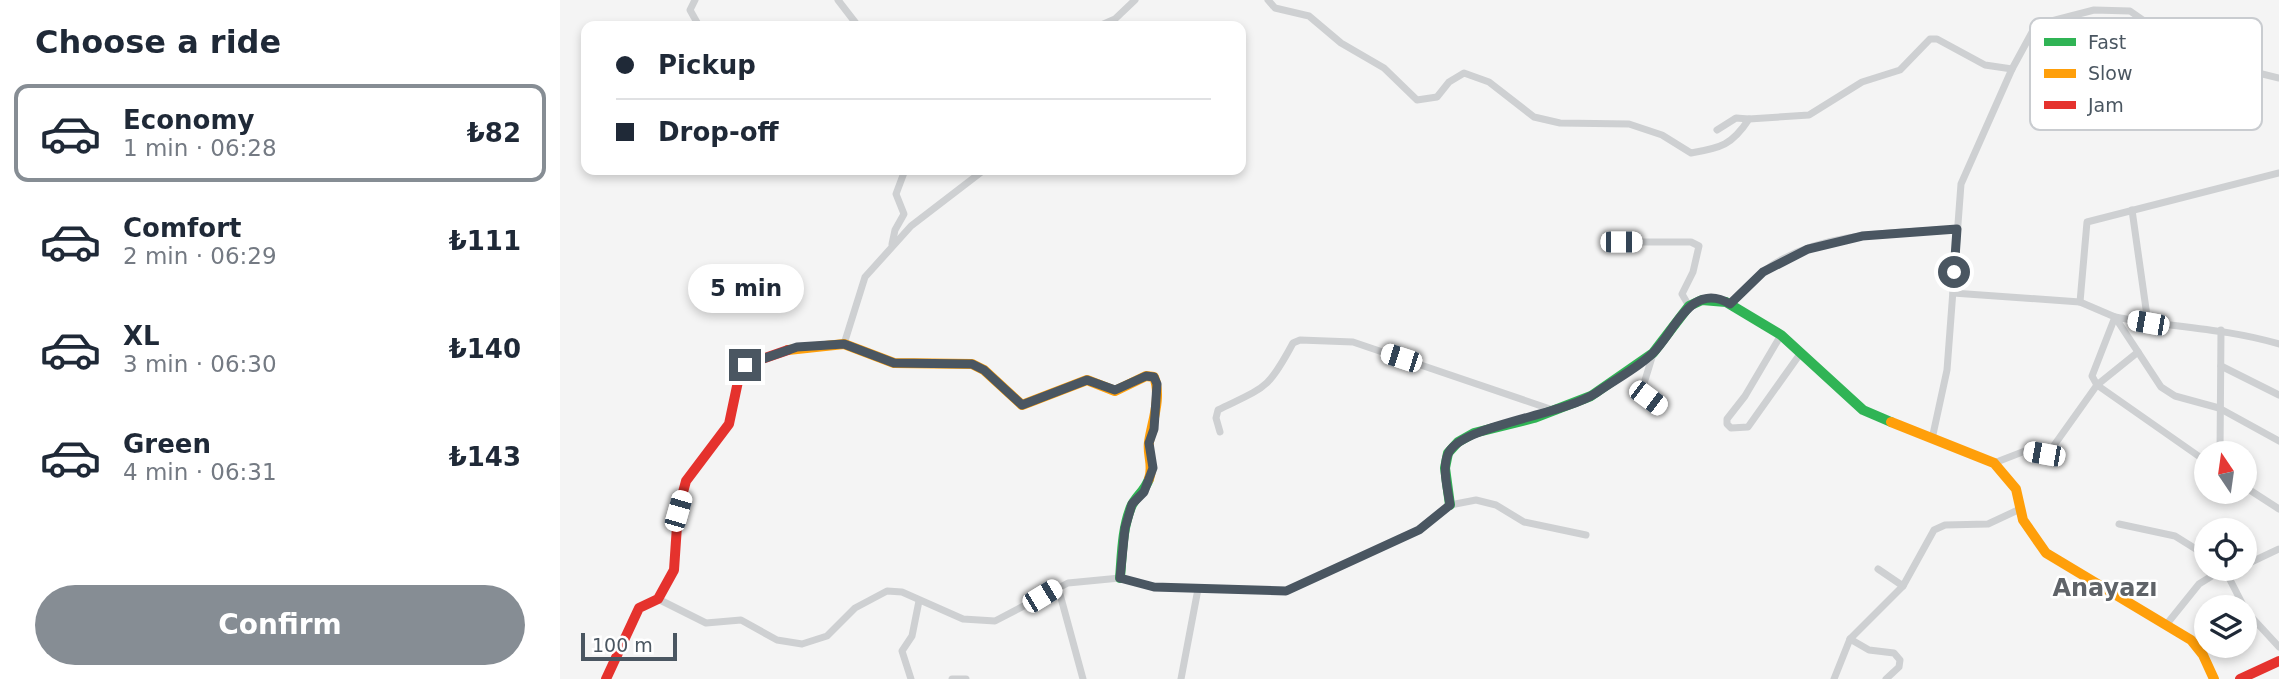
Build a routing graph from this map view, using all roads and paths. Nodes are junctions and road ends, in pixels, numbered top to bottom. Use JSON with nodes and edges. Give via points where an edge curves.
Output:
{"nodes":[{"id":1,"x":695,"y":0,"type":"edge"},
{"id":2,"x":838,"y":0,"type":"edge"},
{"id":3,"x":1135,"y":0,"type":"edge"},
{"id":4,"x":1268,"y":0,"type":"edge"},
{"id":5,"x":2127,"y":0,"type":"edge"},
{"id":6,"x":2130,"y":11,"type":"junction"},
{"id":7,"x":2063,"y":18,"type":"edge"},
{"id":8,"x":2140,"y":18,"type":"edge"},
{"id":9,"x":696,"y":21,"type":"edge"},
{"id":10,"x":854,"y":21,"type":"edge"},
{"id":11,"x":1110,"y":21,"type":"edge"},
{"id":12,"x":2030,"y":36,"type":"edge"},
{"id":13,"x":2012,"y":69,"type":"junction"},
{"id":14,"x":2262,"y":74,"type":"edge"},
{"id":15,"x":2279,"y":78,"type":"edge"},
{"id":16,"x":1749,"y":119,"type":"junction"},
{"id":17,"x":1717,"y":130,"type":"dead end"},
{"id":18,"x":2279,"y":173,"type":"edge"},
{"id":19,"x":903,"y":175,"type":"edge"},
{"id":20,"x":977,"y":175,"type":"edge"},
{"id":21,"x":2133,"y":210,"type":"junction"},
{"id":22,"x":1957,"y":229,"type":"junction"},
{"id":23,"x":1621,"y":242,"type":"dead end"},
{"id":24,"x":892,"y":245,"type":"junction"},
{"id":25,"x":1953,"y":293,"type":"junction"},
{"id":26,"x":2080,"y":302,"type":"junction"},
{"id":27,"x":1730,"y":304,"type":"junction"},
{"id":28,"x":1689,"y":306,"type":"junction"},
{"id":29,"x":2115,"y":317,"type":"junction"},
{"id":30,"x":2148,"y":323,"type":"junction"},
{"id":31,"x":2221,"y":330,"type":"junction"},
{"id":32,"x":1781,"y":335,"type":"junction"},
{"id":33,"x":844,"y":344,"type":"junction"},
{"id":34,"x":2279,"y":344,"type":"edge"},
{"id":35,"x":2138,"y":352,"type":"junction"},
{"id":36,"x":1653,"y":353,"type":"junction"},
{"id":37,"x":1800,"y":354,"type":"junction"},
{"id":38,"x":2221,"y":366,"type":"junction"},
{"id":39,"x":2097,"y":385,"type":"junction"},
{"id":40,"x":2279,"y":395,"type":"edge"},
{"id":41,"x":1662,"y":408,"type":"dead end"},
{"id":42,"x":2219,"y":408,"type":"junction"},
{"id":43,"x":1556,"y":411,"type":"junction"},
{"id":44,"x":1220,"y":432,"type":"dead end"},
{"id":45,"x":1933,"y":439,"type":"junction"},
{"id":46,"x":2220,"y":441,"type":"edge"},
{"id":47,"x":2279,"y":441,"type":"edge"},
{"id":48,"x":2194,"y":453,"type":"edge"},
{"id":49,"x":1994,"y":463,"type":"junction"},
{"id":50,"x":2258,"y":495,"type":"edge"},
{"id":51,"x":1450,"y":505,"type":"junction"},
{"id":52,"x":2020,"y":509,"type":"junction"},
{"id":53,"x":2279,"y":509,"type":"edge"},
{"id":54,"x":2119,"y":524,"type":"dead end"},
{"id":55,"x":1586,"y":535,"type":"dead end"},
{"id":56,"x":2194,"y":548,"type":"edge"},
{"id":57,"x":2279,"y":549,"type":"edge"},
{"id":58,"x":2257,"y":559,"type":"edge"},
{"id":59,"x":1878,"y":569,"type":"dead end"},
{"id":60,"x":1120,"y":578,"type":"junction"},
{"id":61,"x":2204,"y":581,"type":"edge"},
{"id":62,"x":1903,"y":586,"type":"junction"},
{"id":63,"x":1058,"y":587,"type":"junction"},
{"id":64,"x":1198,"y":589,"type":"junction"},
{"id":65,"x":658,"y":598,"type":"junction"},
{"id":66,"x":919,"y":601,"type":"junction"},
{"id":67,"x":2257,"y":622,"type":"edge"},
{"id":68,"x":2166,"y":625,"type":"junction"},
{"id":69,"x":1850,"y":639,"type":"junction"},
{"id":70,"x":2279,"y":647,"type":"edge"},
{"id":71,"x":2279,"y":661,"type":"edge"},
{"id":72,"x":606,"y":679,"type":"edge"},
{"id":73,"x":911,"y":679,"type":"edge"},
{"id":74,"x":952,"y":679,"type":"edge"},
{"id":75,"x":966,"y":679,"type":"edge"},
{"id":76,"x":1083,"y":679,"type":"edge"},
{"id":77,"x":1181,"y":679,"type":"edge"},
{"id":78,"x":1834,"y":679,"type":"edge"},
{"id":79,"x":1886,"y":679,"type":"edge"},
{"id":80,"x":2214,"y":679,"type":"edge"},
{"id":81,"x":2240,"y":679,"type":"edge"}],
"edges":[{"from":1,"to":9,"type":"street","via":[[690,10]]},
{"from":2,"to":10,"type":"street"},
{"from":3,"to":11,"type":"street"},
{"from":4,"to":16,"type":"street","via":[[1275,8],[1310,16],[1341,43],[1384,68],[1417,100],[1437,97],[1464,73],[1489,82],[1534,117],[1560,123],[1629,124],[1662,135],[1691,153],[1721,148]]},
{"from":5,"to":6,"type":"street"},
{"from":6,"to":7,"type":"street","via":[[2094,10]]},
{"from":6,"to":8,"type":"street"},
{"from":12,"to":13,"type":"street"},
{"from":13,"to":16,"type":"street","via":[[1985,65],[1930,39],[1900,70],[1862,82],[1809,115]]},
{"from":13,"to":22,"type":"street","via":[[1961,184]]},
{"from":14,"to":15,"type":"street"},
{"from":16,"to":17,"type":"street","via":[[1736,118]]},
{"from":18,"to":21,"type":"street"},
{"from":19,"to":24,"type":"street","via":[[896,194],[904,214]]},
{"from":20,"to":24,"type":"street"},
{"from":21,"to":26,"type":"street","via":[[2087,222]]},
{"from":21,"to":30,"type":"street"},
{"from":22,"to":25,"type":"street"},
{"from":22,"to":27,"type":"street","via":[[1862,236],[1808,249],[1763,272]]},
{"from":23,"to":28,"type":"street","via":[[1691,242],[1699,246],[1682,294]]},
{"from":24,"to":33,"type":"street","via":[[865,277]]},
{"from":25,"to":26,"type":"street"},
{"from":25,"to":45,"type":"street","via":[[1947,370]]},
{"from":26,"to":29,"type":"street"},
{"from":27,"to":28,"type":"street","via":[[1702,300]]},
{"from":27,"to":32,"type":"street"},
{"from":28,"to":36,"type":"street"},
{"from":29,"to":30,"type":"street"},
{"from":29,"to":35,"type":"street"},
{"from":29,"to":39,"type":"street","via":[[2092,376]]},
{"from":30,"to":31,"type":"street"},
{"from":31,"to":34,"type":"street"},
{"from":31,"to":38,"type":"street"},
{"from":32,"to":37,"type":"street"},
{"from":32,"to":37,"type":"street","via":[[1727,419],[1731,428],[1748,427]]},
{"from":33,"to":60,"type":"street","via":[[894,363],[972,364],[1022,405],[1087,380],[1115,390],[1154,377],[1154,429],[1149,443],[1153,468],[1144,492],[1132,504]]},
{"from":33,"to":65,"type":"street","via":[[797,347],[745,365],[729,424],[686,481],[678,511],[674,569]]},
{"from":35,"to":39,"type":"street"},
{"from":35,"to":42,"type":"street","via":[[2161,387],[2175,396]]},
{"from":36,"to":41,"type":"street","via":[[1642,390]]},
{"from":36,"to":43,"type":"street","via":[[1591,396]]},
{"from":37,"to":45,"type":"street","via":[[1863,410]]},
{"from":38,"to":40,"type":"street"},
{"from":38,"to":42,"type":"street"},
{"from":39,"to":48,"type":"street"},
{"from":39,"to":49,"type":"street","via":[[2050,452],[2025,451]]},
{"from":42,"to":46,"type":"street"},
{"from":42,"to":47,"type":"street"},
{"from":43,"to":44,"type":"street","via":[[1353,342],[1300,340],[1293,343],[1265,388],[1217,410]]},
{"from":43,"to":51,"type":"street","via":[[1474,433],[1458,442],[1448,453],[1445,468]]},
{"from":45,"to":49,"type":"street"},
{"from":49,"to":52,"type":"street","via":[[2016,489]]},
{"from":50,"to":53,"type":"street"},
{"from":51,"to":55,"type":"street","via":[[1487,501],[1524,522]]},
{"from":51,"to":64,"type":"street","via":[[1419,530],[1298,587],[1260,592]]},
{"from":52,"to":62,"type":"street","via":[[1987,524],[1938,526]]},
{"from":52,"to":68,"type":"street","via":[[2046,553]]},
{"from":54,"to":56,"type":"street","via":[[2175,536]]},
{"from":57,"to":58,"type":"street"},
{"from":59,"to":62,"type":"street"},
{"from":60,"to":63,"type":"street"},
{"from":60,"to":64,"type":"street","via":[[1154,587]]},
{"from":61,"to":68,"type":"street"},
{"from":62,"to":69,"type":"street"},
{"from":63,"to":66,"type":"street","via":[[995,621],[963,619]]},
{"from":63,"to":76,"type":"street"},
{"from":64,"to":77,"type":"street"},
{"from":65,"to":66,"type":"street","via":[[706,623],[741,620],[770,636],[802,644],[827,636],[855,608],[887,591],[902,592]]},
{"from":65,"to":72,"type":"street","via":[[639,608]]},
{"from":66,"to":73,"type":"street","via":[[912,636],[902,651]]},
{"from":67,"to":70,"type":"street"},
{"from":68,"to":80,"type":"street","via":[[2191,640]]},
{"from":69,"to":78,"type":"street"},
{"from":69,"to":79,"type":"street","via":[[1869,650],[1895,653],[1899,667]]},
{"from":71,"to":81,"type":"street"},
{"from":74,"to":75,"type":"street"}]}
